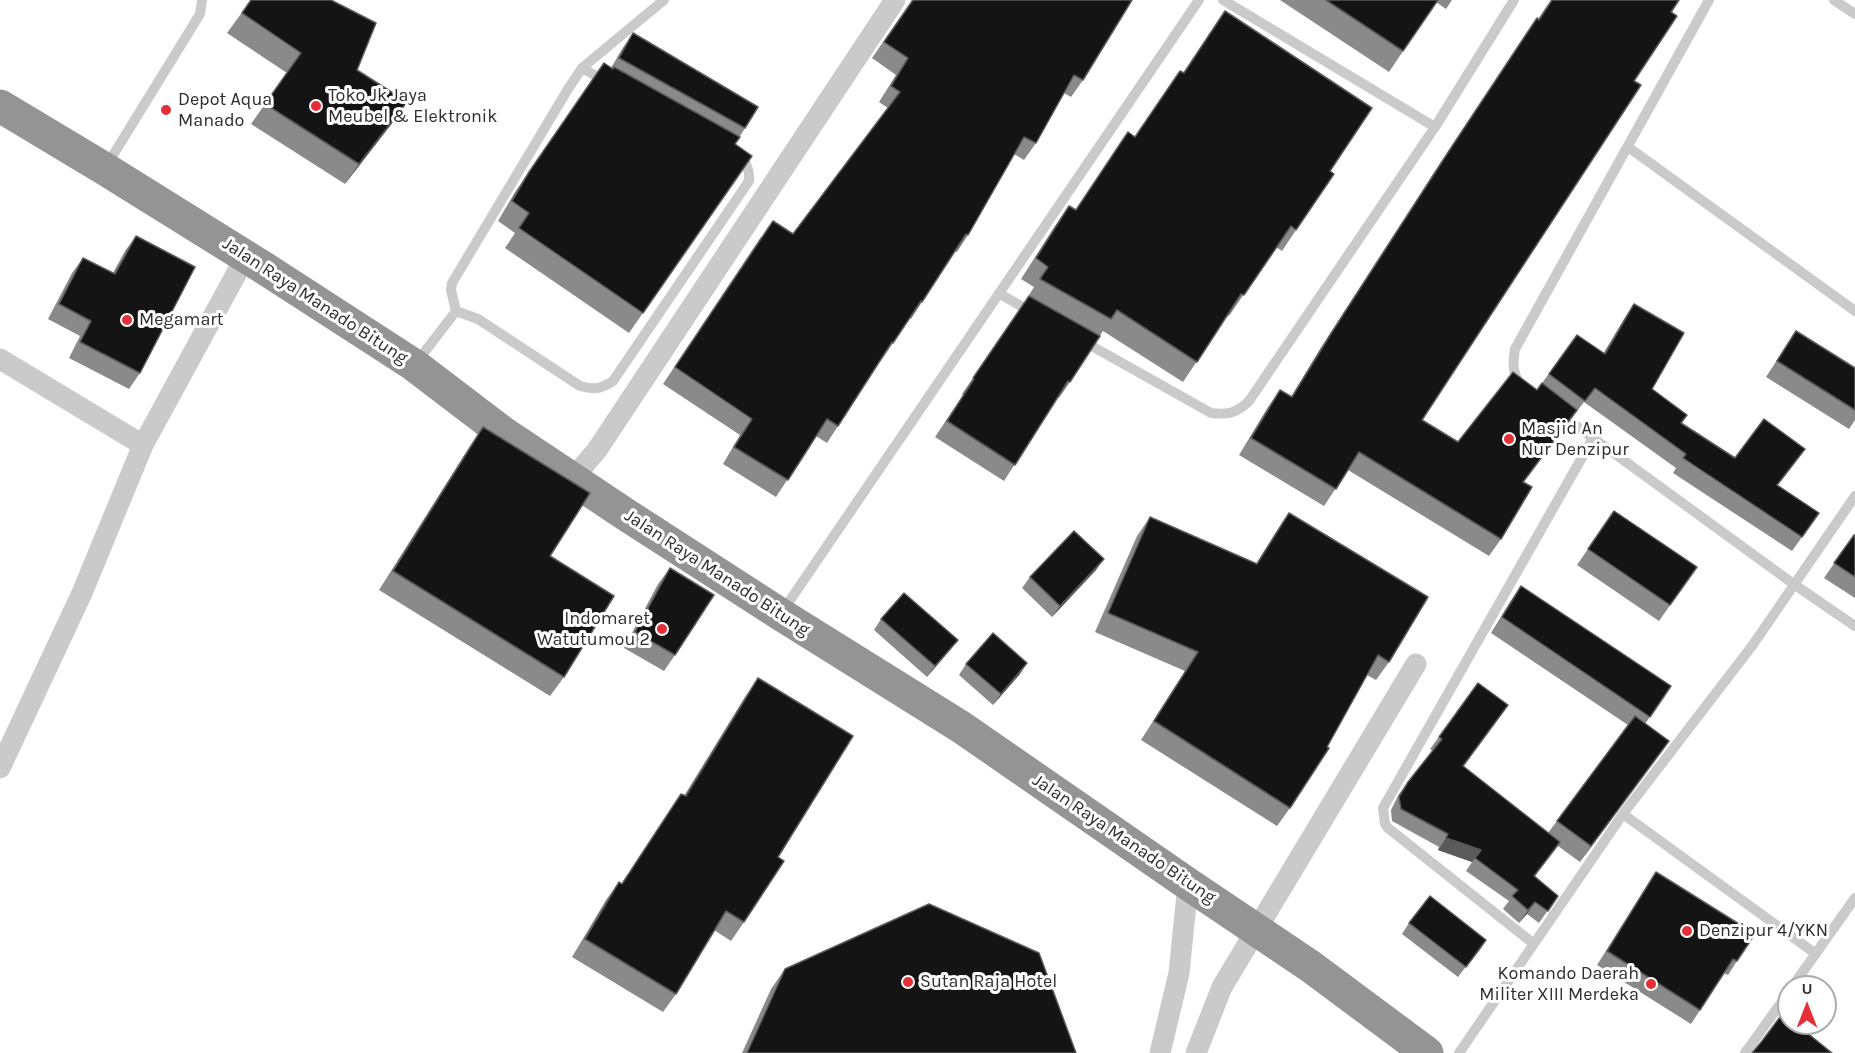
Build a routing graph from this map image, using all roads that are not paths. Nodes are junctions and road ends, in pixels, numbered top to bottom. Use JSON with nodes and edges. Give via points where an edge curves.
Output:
{"nodes":[{"id":1,"x":202,"y":0,"type":"edge"},
{"id":2,"x":664,"y":0,"type":"edge"},
{"id":3,"x":895,"y":0,"type":"edge"},
{"id":4,"x":1198,"y":0,"type":"edge"},
{"id":5,"x":1223,"y":0,"type":"edge"},
{"id":6,"x":1514,"y":0,"type":"edge"},
{"id":7,"x":1709,"y":0,"type":"edge"},
{"id":8,"x":1834,"y":0,"type":"edge"},
{"id":9,"x":1855,"y":14,"type":"edge"},
{"id":10,"x":582,"y":68,"type":"junction"},
{"id":11,"x":613,"y":86,"type":"edge"},
{"id":12,"x":0,"y":106,"type":"edge"},
{"id":13,"x":1435,"y":127,"type":"junction"},
{"id":14,"x":1628,"y":147,"type":"junction"},
{"id":15,"x":727,"y":149,"type":"edge"},
{"id":16,"x":105,"y":169,"type":"junction"},
{"id":17,"x":246,"y":256,"type":"junction"},
{"id":18,"x":1000,"y":294,"type":"junction"},
{"id":19,"x":456,"y":311,"type":"junction"},
{"id":20,"x":1855,"y":311,"type":"edge"},
{"id":21,"x":1040,"y":316,"type":"edge"},
{"id":22,"x":1070,"y":334,"type":"edge"},
{"id":23,"x":0,"y":359,"type":"edge"},
{"id":24,"x":414,"y":365,"type":"junction"},
{"id":25,"x":1529,"y":390,"type":"edge"},
{"id":26,"x":1547,"y":404,"type":"edge"},
{"id":27,"x":1593,"y":438,"type":"junction"},
{"id":28,"x":143,"y":445,"type":"junction"},
{"id":29,"x":573,"y":478,"type":"junction"},
{"id":30,"x":1855,"y":496,"type":"edge"},
{"id":31,"x":1795,"y":585,"type":"junction"},
{"id":32,"x":780,"y":615,"type":"junction"},
{"id":33,"x":1855,"y":626,"type":"edge"},
{"id":34,"x":1416,"y":664,"type":"dead end"},
{"id":35,"x":0,"y":768,"type":"edge"},
{"id":36,"x":1623,"y":814,"type":"junction"},
{"id":37,"x":1188,"y":884,"type":"junction"},
{"id":38,"x":1855,"y":898,"type":"edge"},
{"id":39,"x":1256,"y":928,"type":"junction"},
{"id":40,"x":1534,"y":944,"type":"junction"},
{"id":41,"x":1816,"y":954,"type":"junction"},
{"id":42,"x":1801,"y":975,"type":"edge"},
{"id":43,"x":1777,"y":1009,"type":"edge"},
{"id":44,"x":1160,"y":1053,"type":"edge"},
{"id":45,"x":1196,"y":1053,"type":"edge"},
{"id":46,"x":1427,"y":1053,"type":"edge"},
{"id":47,"x":1459,"y":1053,"type":"edge"},
{"id":48,"x":1745,"y":1053,"type":"edge"}],
"edges":[{"from":1,"to":16,"type":"lane","via":[[200,14]]},
{"from":2,"to":10,"type":"lane"},
{"from":3,"to":29,"type":"street","via":[[597,450]]},
{"from":4,"to":18,"type":"lane"},
{"from":5,"to":13,"type":"lane"},
{"from":6,"to":13,"type":"lane"},
{"from":7,"to":14,"type":"lane"},
{"from":8,"to":9,"type":"lane"},
{"from":10,"to":11,"type":"lane"},
{"from":10,"to":19,"type":"lane","via":[[452,283]]},
{"from":12,"to":16,"type":"highway","name":"Jalan Raya Manado Bitung"},
{"from":13,"to":22,"type":"lane","via":[[1239,411],[1211,414]]},
{"from":14,"to":20,"type":"lane"},
{"from":14,"to":25,"type":"lane","via":[[1515,349],[1514,373]]},
{"from":15,"to":19,"type":"lane","via":[[745,161],[749,181],[606,386],[580,386],[478,318]]},
{"from":16,"to":17,"type":"highway","name":"Jalan Raya Manado Bitung"},
{"from":17,"to":24,"type":"highway","name":"Jalan Raya Manado Bitung"},
{"from":17,"to":28,"type":"street"},
{"from":18,"to":21,"type":"lane"},
{"from":18,"to":32,"type":"lane"},
{"from":19,"to":24,"type":"lane"},
{"from":23,"to":28,"type":"street"},
{"from":24,"to":29,"type":"highway","name":"Jalan Raya Manado Bitung","via":[[502,432]]},
{"from":26,"to":27,"type":"lane"},
{"from":27,"to":31,"type":"lane"},
{"from":27,"to":40,"type":"lane","via":[[1383,808],[1388,828]]},
{"from":28,"to":35,"type":"street","via":[[82,593]]},
{"from":29,"to":32,"type":"highway","name":"Jalan Raya Manado Bitung"},
{"from":30,"to":31,"type":"lane"},
{"from":31,"to":33,"type":"lane"},
{"from":31,"to":36,"type":"lane"},
{"from":32,"to":37,"type":"highway","name":"Jalan Raya Manado Bitung","via":[[961,727]]},
{"from":34,"to":39,"type":"street"},
{"from":36,"to":40,"type":"lane"},
{"from":36,"to":41,"type":"lane"},
{"from":37,"to":39,"type":"highway","name":"Jalan Raya Manado Bitung"},
{"from":37,"to":44,"type":"street","via":[[1179,974]]},
{"from":38,"to":41,"type":"lane"},
{"from":39,"to":45,"type":"street","via":[[1222,987]]},
{"from":39,"to":46,"type":"highway","name":"Jalan Raya Manado Bitung"},
{"from":40,"to":47,"type":"lane"},
{"from":41,"to":42,"type":"lane"},
{"from":43,"to":48,"type":"lane"}]}
